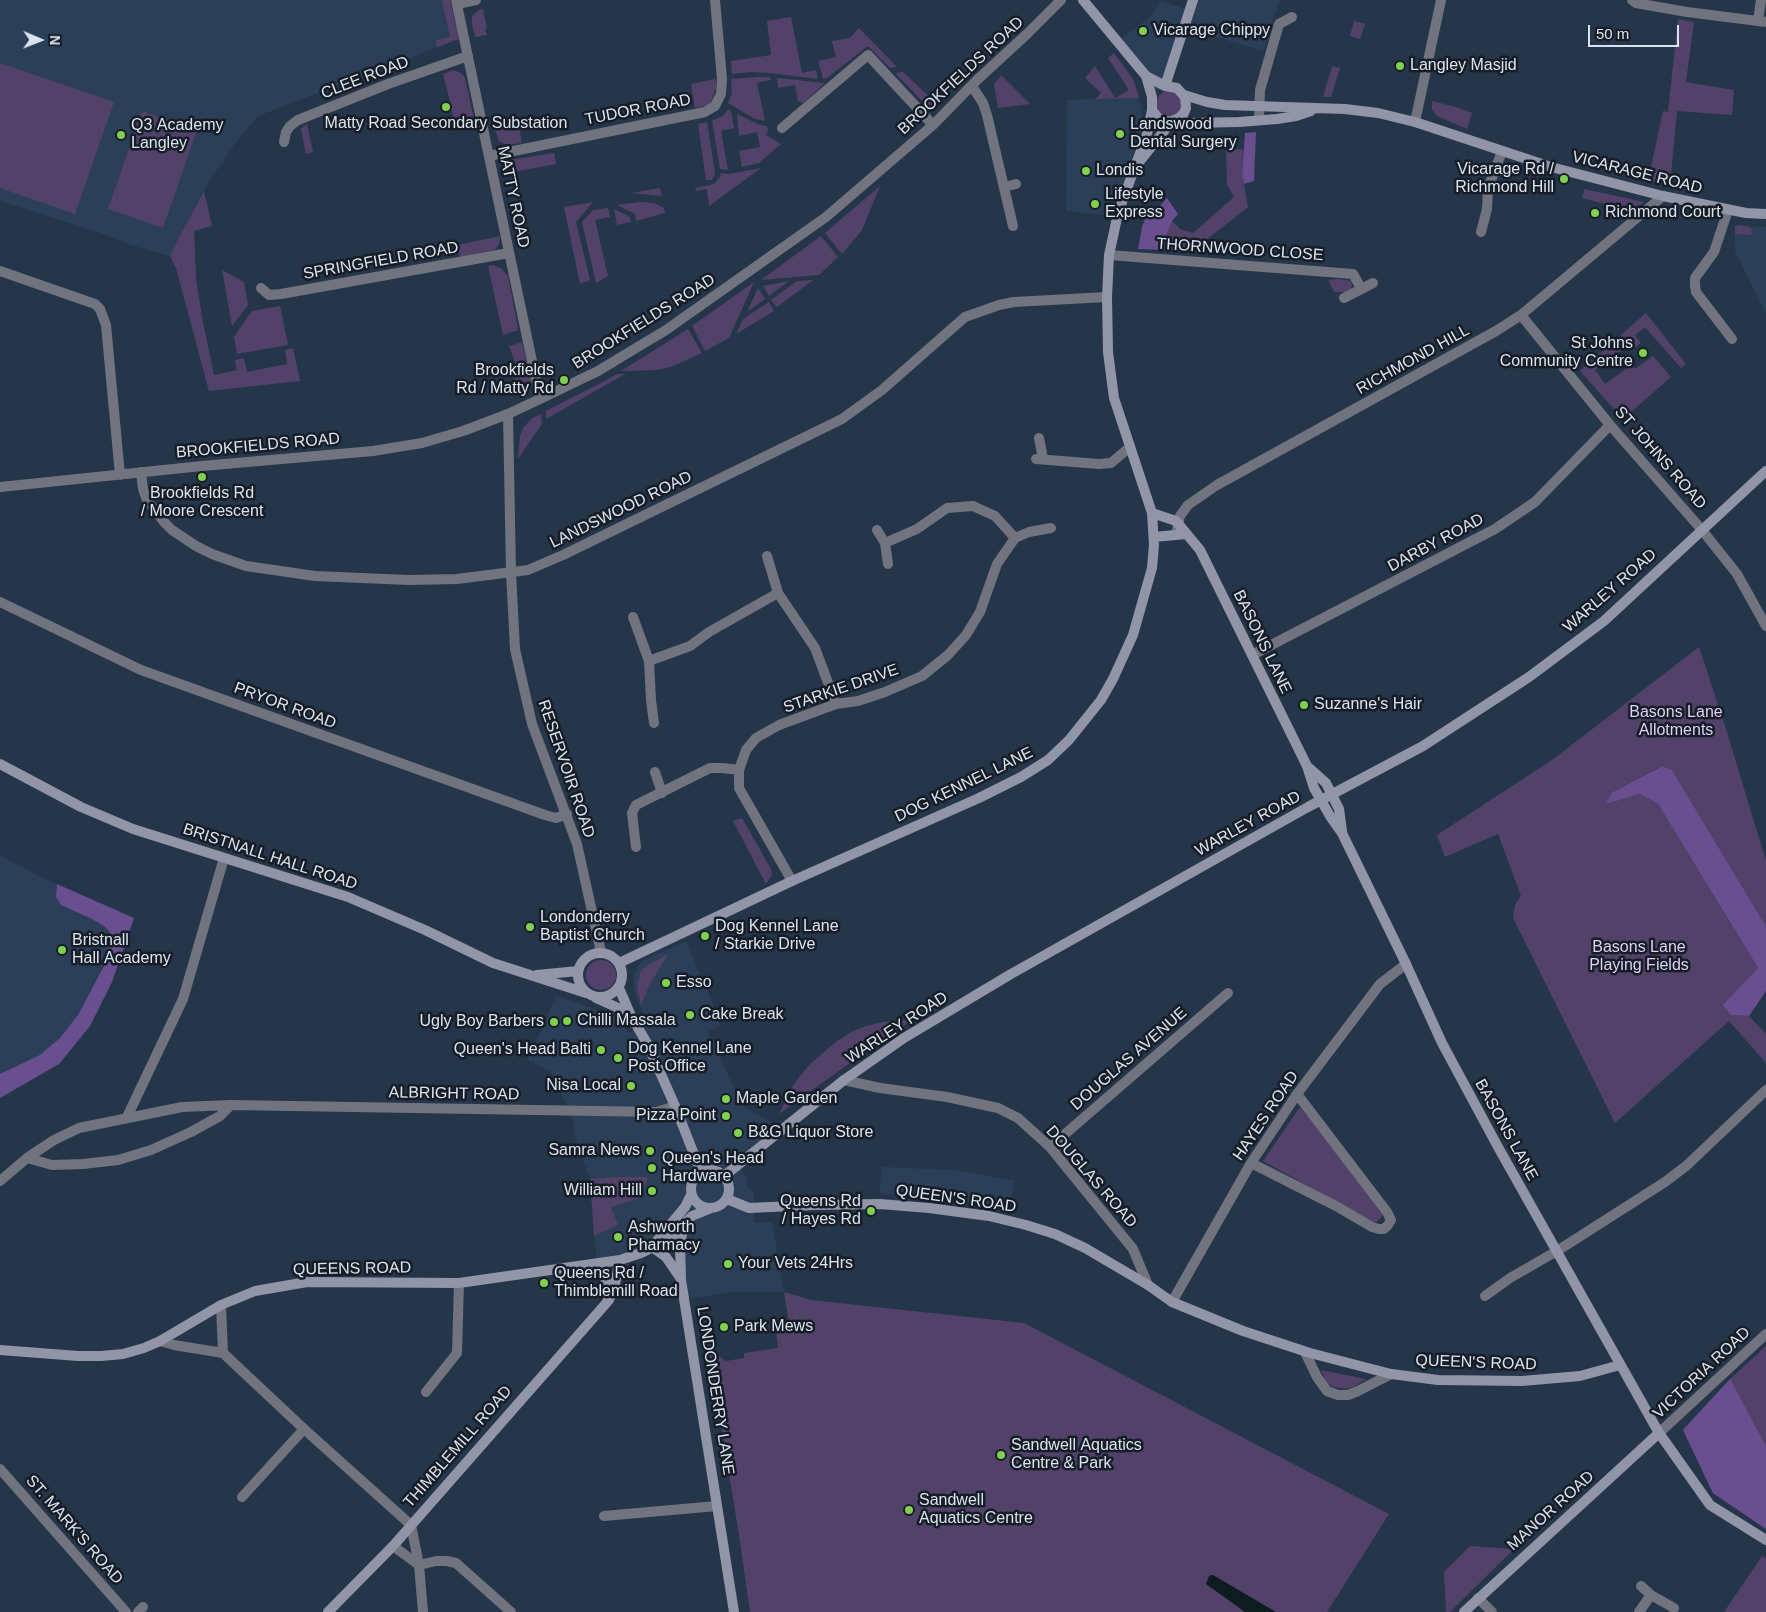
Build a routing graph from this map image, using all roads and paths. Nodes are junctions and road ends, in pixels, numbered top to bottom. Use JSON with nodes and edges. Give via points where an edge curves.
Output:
{"nodes":[{"id":1,"x":476,"y":0,"type":"edge"},
{"id":2,"x":715,"y":0,"type":"edge"},
{"id":3,"x":1061,"y":0,"type":"edge"},
{"id":4,"x":1083,"y":0,"type":"edge"},
{"id":5,"x":1193,"y":0,"type":"edge"},
{"id":6,"x":1441,"y":0,"type":"edge"},
{"id":7,"x":1632,"y":0,"type":"edge"},
{"id":8,"x":1761,"y":0,"type":"edge"},
{"id":9,"x":457,"y":2,"type":"edge"},
{"id":10,"x":1292,"y":17,"type":"dead end"},
{"id":11,"x":1762,"y":21,"type":"edge"},
{"id":12,"x":1176,"y":54,"type":"junction"},
{"id":13,"x":468,"y":56,"type":"junction"},
{"id":14,"x":1146,"y":76,"type":"junction"},
{"id":15,"x":972,"y":86,"type":"junction"},
{"id":16,"x":1165,"y":86,"type":"junction"},
{"id":17,"x":1181,"y":92,"type":"junction"},
{"id":18,"x":1152,"y":98,"type":"junction"},
{"id":19,"x":1259,"y":105,"type":"junction"},
{"id":20,"x":1317,"y":109,"type":"junction"},
{"id":21,"x":1152,"y":110,"type":"junction"},
{"id":22,"x":1259,"y":120,"type":"junction"},
{"id":23,"x":1172,"y":121,"type":"junction"},
{"id":24,"x":1415,"y":122,"type":"junction"},
{"id":25,"x":933,"y":125,"type":"junction"},
{"id":26,"x":782,"y":128,"type":"dead end"},
{"id":27,"x":284,"y":142,"type":"dead end"},
{"id":28,"x":1502,"y":151,"type":"junction"},
{"id":29,"x":489,"y":156,"type":"junction"},
{"id":30,"x":1134,"y":170,"type":"junction"},
{"id":31,"x":1016,"y":184,"type":"dead end"},
{"id":32,"x":1004,"y":187,"type":"junction"},
{"id":33,"x":1663,"y":196,"type":"junction"},
{"id":34,"x":1728,"y":210,"type":"junction"},
{"id":35,"x":1766,"y":214,"type":"edge"},
{"id":36,"x":1013,"y":226,"type":"dead end"},
{"id":37,"x":1481,"y":232,"type":"dead end"},
{"id":38,"x":509,"y":253,"type":"junction"},
{"id":39,"x":1109,"y":255,"type":"junction"},
{"id":40,"x":0,"y":271,"type":"edge"},
{"id":41,"x":1373,"y":283,"type":"dead end"},
{"id":42,"x":261,"y":288,"type":"dead end"},
{"id":43,"x":1361,"y":288,"type":"junction"},
{"id":44,"x":1107,"y":297,"type":"junction"},
{"id":45,"x":1344,"y":298,"type":"dead end"},
{"id":46,"x":1521,"y":315,"type":"junction"},
{"id":47,"x":1732,"y":339,"type":"dead end"},
{"id":48,"x":540,"y":399,"type":"junction"},
{"id":49,"x":508,"y":414,"type":"junction"},
{"id":50,"x":1610,"y":425,"type":"junction"},
{"id":51,"x":1038,"y":438,"type":"dead end"},
{"id":52,"x":1130,"y":447,"type":"junction"},
{"id":53,"x":1766,"y":471,"type":"edge"},
{"id":54,"x":141,"y":472,"type":"junction"},
{"id":55,"x":120,"y":475,"type":"junction"},
{"id":56,"x":0,"y":487,"type":"edge"},
{"id":57,"x":1152,"y":513,"type":"junction"},
{"id":58,"x":1051,"y":528,"type":"dead end"},
{"id":59,"x":876,"y":530,"type":"dead end"},
{"id":60,"x":1702,"y":530,"type":"junction"},
{"id":61,"x":1180,"y":531,"type":"junction"},
{"id":62,"x":1154,"y":537,"type":"junction"},
{"id":63,"x":1015,"y":538,"type":"junction"},
{"id":64,"x":885,"y":544,"type":"junction"},
{"id":65,"x":766,"y":556,"type":"dead end"},
{"id":66,"x":888,"y":564,"type":"dead end"},
{"id":67,"x":511,"y":572,"type":"junction"},
{"id":68,"x":778,"y":592,"type":"junction"},
{"id":69,"x":0,"y":602,"type":"edge"},
{"id":70,"x":633,"y":617,"type":"dead end"},
{"id":71,"x":1766,"y":626,"type":"edge"},
{"id":72,"x":1252,"y":655,"type":"junction"},
{"id":73,"x":649,"y":661,"type":"junction"},
{"id":74,"x":836,"y":704,"type":"junction"},
{"id":75,"x":654,"y":723,"type":"dead end"},
{"id":76,"x":0,"y":764,"type":"edge"},
{"id":77,"x":1307,"y":766,"type":"junction"},
{"id":78,"x":739,"y":770,"type":"junction"},
{"id":79,"x":655,"y":772,"type":"dead end"},
{"id":80,"x":662,"y":793,"type":"junction"},
{"id":81,"x":1332,"y":795,"type":"junction"},
{"id":82,"x":1320,"y":801,"type":"junction"},
{"id":83,"x":567,"y":814,"type":"junction"},
{"id":84,"x":1342,"y":833,"type":"junction"},
{"id":85,"x":636,"y":846,"type":"dead end"},
{"id":86,"x":224,"y":858,"type":"junction"},
{"id":87,"x":792,"y":881,"type":"junction"},
{"id":88,"x":601,"y":952,"type":"junction"},
{"id":89,"x":620,"y":963,"type":"junction"},
{"id":90,"x":1406,"y":964,"type":"junction"},
{"id":91,"x":578,"y":971,"type":"junction"},
{"id":92,"x":532,"y":976,"type":"junction"},
{"id":93,"x":619,"y":988,"type":"junction"},
{"id":94,"x":588,"y":994,"type":"junction"},
{"id":95,"x":1228,"y":994,"type":"dead end"},
{"id":96,"x":631,"y":1016,"type":"junction"},
{"id":97,"x":844,"y":1080,"type":"junction"},
{"id":98,"x":1766,"y":1090,"type":"edge"},
{"id":99,"x":1297,"y":1094,"type":"junction"},
{"id":100,"x":231,"y":1105,"type":"junction"},
{"id":101,"x":676,"y":1106,"type":"junction"},
{"id":102,"x":127,"y":1117,"type":"junction"},
{"id":103,"x":1050,"y":1147,"type":"junction"},
{"id":104,"x":26,"y":1158,"type":"junction"},
{"id":105,"x":1251,"y":1163,"type":"junction"},
{"id":106,"x":701,"y":1172,"type":"junction"},
{"id":107,"x":724,"y":1176,"type":"junction"},
{"id":108,"x":0,"y":1181,"type":"edge"},
{"id":109,"x":691,"y":1195,"type":"junction"},
{"id":110,"x":727,"y":1199,"type":"junction"},
{"id":111,"x":709,"y":1209,"type":"junction"},
{"id":112,"x":684,"y":1225,"type":"junction"},
{"id":113,"x":652,"y":1247,"type":"junction"},
{"id":114,"x":1557,"y":1251,"type":"junction"},
{"id":115,"x":620,"y":1260,"type":"junction"},
{"id":116,"x":598,"y":1264,"type":"junction"},
{"id":117,"x":681,"y":1280,"type":"junction"},
{"id":118,"x":459,"y":1283,"type":"junction"},
{"id":119,"x":1148,"y":1286,"type":"junction"},
{"id":120,"x":1485,"y":1296,"type":"dead end"},
{"id":121,"x":608,"y":1300,"type":"junction"},
{"id":122,"x":1172,"y":1302,"type":"junction"},
{"id":123,"x":221,"y":1305,"type":"junction"},
{"id":124,"x":1766,"y":1334,"type":"edge"},
{"id":125,"x":160,"y":1341,"type":"junction"},
{"id":126,"x":0,"y":1350,"type":"edge"},
{"id":127,"x":1305,"y":1352,"type":"junction"},
{"id":128,"x":223,"y":1354,"type":"junction"},
{"id":129,"x":1620,"y":1365,"type":"junction"},
{"id":130,"x":1391,"y":1374,"type":"junction"},
{"id":131,"x":426,"y":1392,"type":"dead end"},
{"id":132,"x":304,"y":1429,"type":"junction"},
{"id":133,"x":1659,"y":1434,"type":"junction"},
{"id":134,"x":0,"y":1469,"type":"edge"},
{"id":135,"x":242,"y":1497,"type":"dead end"},
{"id":136,"x":717,"y":1506,"type":"junction"},
{"id":137,"x":604,"y":1516,"type":"dead end"},
{"id":138,"x":411,"y":1525,"type":"junction"},
{"id":139,"x":1766,"y":1540,"type":"edge"},
{"id":140,"x":393,"y":1546,"type":"junction"},
{"id":141,"x":419,"y":1565,"type":"junction"},
{"id":142,"x":1641,"y":1586,"type":"dead end"},
{"id":143,"x":1651,"y":1595,"type":"junction"},
{"id":144,"x":1478,"y":1598,"type":"junction"},
{"id":145,"x":1674,"y":1608,"type":"dead end"},
{"id":146,"x":126,"y":1612,"type":"edge"},
{"id":147,"x":328,"y":1612,"type":"edge"},
{"id":148,"x":423,"y":1612,"type":"edge"},
{"id":149,"x":511,"y":1612,"type":"edge"},
{"id":150,"x":734,"y":1612,"type":"edge"},
{"id":151,"x":1464,"y":1612,"type":"edge"},
{"id":152,"x":1492,"y":1612,"type":"edge"},
{"id":153,"x":1639,"y":1612,"type":"edge"}],
"edges":[{"from":1,"to":9,"type":"street"},
{"from":2,"to":29,"type":"street","name":"TUDOR ROAD","via":[[722,79],[721,94],[712,108]]},
{"from":3,"to":15,"type":"street","name":"BROOKFIELDS ROAD"},
{"from":4,"to":14,"type":"street","name":"VICARAGE ROAD"},
{"from":5,"to":12,"type":"street"},
{"from":6,"to":24,"type":"street"},
{"from":7,"to":11,"type":"street","via":[[1687,12]]},
{"from":8,"to":11,"type":"street"},
{"from":9,"to":13,"type":"street","name":"MATTY ROAD"},
{"from":10,"to":19,"type":"street","via":[[1279,24],[1260,90]]},
{"from":12,"to":16,"type":"street"},
{"from":12,"to":17,"type":"street","via":[[1174,68]]},
{"from":13,"to":27,"type":"street","name":"CLEE ROAD","via":[[298,120],[286,132]]},
{"from":13,"to":29,"type":"street","name":"MATTY ROAD"},
{"from":14,"to":16,"type":"street","name":"VICARAGE ROAD"},
{"from":14,"to":18,"type":"street","name":"VICARAGE ROAD"},
{"from":15,"to":25,"type":"street","name":"BROOKFIELDS ROAD"},
{"from":15,"to":32,"type":"street","via":[[988,115]]},
{"from":16,"to":17,"type":"street","name":"VICARAGE ROAD"},
{"from":16,"to":18,"type":"street"},
{"from":17,"to":19,"type":"street","name":"VICARAGE ROAD","via":[[1207,102]]},
{"from":17,"to":23,"type":"street","via":[[1186,103],[1184,113]]},
{"from":18,"to":21,"type":"street","name":"VICARAGE ROAD"},
{"from":19,"to":20,"type":"street","name":"VICARAGE ROAD"},
{"from":19,"to":22,"type":"street"},
{"from":20,"to":22,"type":"street","name":"VICARAGE ROAD","via":[[1296,116]]},
{"from":20,"to":24,"type":"street","name":"VICARAGE ROAD","via":[[1378,113]]},
{"from":21,"to":23,"type":"street","name":"VICARAGE ROAD","via":[[1158,118]]},
{"from":21,"to":30,"type":"street","name":"DOG KENNEL LANE"},
{"from":22,"to":23,"type":"street","name":"VICARAGE ROAD"},
{"from":23,"to":30,"type":"street","name":"DOG KENNEL LANE"},
{"from":24,"to":28,"type":"street","name":"VICARAGE ROAD"},
{"from":25,"to":26,"type":"street","via":[[868,55]]},
{"from":25,"to":48,"type":"street","name":"BROOKFIELDS ROAD","via":[[826,217],[740,279],[666,330],[598,371]]},
{"from":28,"to":33,"type":"street","name":"VICARAGE ROAD"},
{"from":28,"to":37,"type":"street","via":[[1488,189],[1488,209]]},
{"from":29,"to":38,"type":"street","name":"MATTY ROAD"},
{"from":30,"to":39,"type":"street","name":"DOG KENNEL LANE","via":[[1118,214]]},
{"from":31,"to":32,"type":"street"},
{"from":32,"to":36,"type":"street"},
{"from":33,"to":34,"type":"street","name":"VICARAGE ROAD"},
{"from":33,"to":46,"type":"street","name":"RICHMOND HILL"},
{"from":34,"to":35,"type":"street","name":"VICARAGE ROAD"},
{"from":34,"to":47,"type":"street","via":[[1714,252],[1695,278],[1695,285],[1696,292]]},
{"from":38,"to":42,"type":"street","name":"SPRINGFIELD ROAD","via":[[281,294],[269,295]]},
{"from":38,"to":48,"type":"street","name":"MATTY ROAD"},
{"from":39,"to":43,"type":"street","name":"THORNWOOD CLOSE","via":[[1353,274]]},
{"from":39,"to":44,"type":"street","name":"DOG KENNEL LANE"},
{"from":40,"to":55,"type":"street","via":[[100,308],[106,325]]},
{"from":41,"to":43,"type":"street"},
{"from":43,"to":45,"type":"street"},
{"from":44,"to":52,"type":"street","name":"DOG KENNEL LANE","via":[[1108,352],[1114,398]]},
{"from":44,"to":67,"type":"street","name":"LANDSWOOD ROAD","via":[[1014,302],[965,317],[882,390],[842,419],[541,565]]},
{"from":46,"to":50,"type":"street","name":"ST JOHNS ROAD"},
{"from":46,"to":61,"type":"street","name":"RICHMOND HILL","via":[[1217,485],[1188,505],[1180,516]]},
{"from":48,"to":49,"type":"street","name":"BROOKFIELDS ROAD"},
{"from":49,"to":54,"type":"street","name":"BROOKFIELDS ROAD","via":[[422,443],[373,451]]},
{"from":49,"to":67,"type":"street","name":"RESERVOIR ROAD"},
{"from":50,"to":60,"type":"street","name":"ST JOHNS ROAD"},
{"from":50,"to":72,"type":"street","name":"DARBY ROAD","via":[[1535,502],[1495,529]]},
{"from":51,"to":52,"type":"street","via":[[1040,459],[1111,463]]},
{"from":52,"to":57,"type":"street","name":"DOG KENNEL LANE"},
{"from":53,"to":60,"type":"street","name":"WARLEY ROAD"},
{"from":54,"to":55,"type":"street","name":"BROOKFIELDS ROAD"},
{"from":54,"to":67,"type":"street","name":"LANDSWOOD ROAD","via":[[147,500],[172,530],[204,550],[240,564],[307,575],[409,580],[457,579]]},
{"from":55,"to":56,"type":"street","name":"BROOKFIELDS ROAD"},
{"from":57,"to":61,"type":"street","name":"BASONS LANE","via":[[1176,521]]},
{"from":57,"to":62,"type":"street","name":"DOG KENNEL LANE"},
{"from":58,"to":63,"type":"street"},
{"from":59,"to":64,"type":"street"},
{"from":60,"to":71,"type":"street","name":"ST JOHNS ROAD","via":[[1737,574]]},
{"from":60,"to":81,"type":"street","name":"WARLEY ROAD","via":[[1604,621],[1529,677],[1423,746]]},
{"from":61,"to":62,"type":"street"},
{"from":61,"to":72,"type":"street","name":"BASONS LANE","via":[[1200,550]]},
{"from":62,"to":87,"type":"street","name":"DOG KENNEL LANE","via":[[1147,588],[1133,634],[1113,679],[1088,718],[1048,760],[979,798]]},
{"from":63,"to":64,"type":"street","via":[[996,516],[973,506],[947,508]]},
{"from":63,"to":74,"type":"street","name":"STARKIE DRIVE","via":[[997,564],[980,612],[948,655],[922,676],[886,692]]},
{"from":64,"to":66,"type":"street"},
{"from":65,"to":68,"type":"street"},
{"from":67,"to":83,"type":"street","name":"RESERVOIR ROAD","via":[[515,649],[523,690],[541,751]]},
{"from":68,"to":73,"type":"street","via":[[690,646]]},
{"from":68,"to":74,"type":"street","via":[[815,648]]},
{"from":69,"to":83,"type":"street","name":"PRYOR ROAD","via":[[141,670],[546,815],[556,818]]},
{"from":70,"to":73,"type":"street"},
{"from":72,"to":77,"type":"street","name":"BASONS LANE"},
{"from":73,"to":75,"type":"street"},
{"from":74,"to":78,"type":"street","name":"STARKIE DRIVE","via":[[779,725],[756,738],[746,750]]},
{"from":76,"to":86,"type":"street","name":"BRISTNALL HALL ROAD","via":[[81,807],[132,829]]},
{"from":77,"to":81,"type":"street","name":"BASONS LANE","via":[[1326,782]]},
{"from":77,"to":82,"type":"street","name":"BASONS LANE"},
{"from":78,"to":80,"type":"street","via":[[710,768]]},
{"from":78,"to":87,"type":"street","via":[[739,788]]},
{"from":79,"to":80,"type":"street"},
{"from":80,"to":85,"type":"street","via":[[636,805],[632,813]]},
{"from":81,"to":82,"type":"street","name":"WARLEY ROAD"},
{"from":81,"to":84,"type":"street","name":"BASONS LANE","via":[[1339,810]]},
{"from":82,"to":84,"type":"street","name":"BASONS LANE"},
{"from":82,"to":97,"type":"street","name":"WARLEY ROAD","via":[[1011,974],[904,1038]]},
{"from":83,"to":88,"type":"street","name":"RESERVOIR ROAD","via":[[577,844]]},
{"from":84,"to":90,"type":"street","name":"BASONS LANE"},
{"from":86,"to":92,"type":"street","name":"BRISTNALL HALL ROAD","via":[[348,896],[493,963]]},
{"from":86,"to":102,"type":"street","via":[[183,999]]},
{"from":87,"to":89,"type":"street","name":"DOG KENNEL LANE"},
{"from":88,"to":89,"type":"street"},
{"from":88,"to":91,"type":"street","via":[[586,957]]},
{"from":89,"to":93,"type":"street","via":[[623,973]]},
{"from":90,"to":99,"type":"street","name":"HAYES ROAD","via":[[1380,984]]},
{"from":90,"to":114,"type":"street","name":"BASONS LANE","via":[[1442,1043]]},
{"from":91,"to":92,"type":"street","name":"BRISTNALL HALL ROAD"},
{"from":91,"to":94,"type":"street","via":[[578,980]]},
{"from":92,"to":94,"type":"street","name":"BRISTNALL HALL ROAD"},
{"from":93,"to":94,"type":"street","via":[[600,998]]},
{"from":93,"to":96,"type":"street"},
{"from":94,"to":96,"type":"street","name":"BRISTNALL HALL ROAD"},
{"from":95,"to":103,"type":"street","name":"DOUGLAS AVENUE"},
{"from":96,"to":101,"type":"street"},
{"from":97,"to":103,"type":"street","name":"DOUGLAS ROAD","via":[[998,1108],[1018,1118]]},
{"from":97,"to":107,"type":"street","name":"WARLEY ROAD"},
{"from":98,"to":114,"type":"street","via":[[1686,1166]]},
{"from":99,"to":105,"type":"street","name":"HAYES ROAD"},
{"from":99,"to":105,"type":"street","via":[[1387,1212],[1391,1220],[1388,1225],[1384,1229],[1372,1227]]},
{"from":100,"to":101,"type":"street","name":"ALBRIGHT ROAD","via":[[657,1112]]},
{"from":100,"to":102,"type":"street","name":"ALBRIGHT ROAD","via":[[182,1107]]},
{"from":100,"to":104,"type":"street","via":[[220,1116],[191,1132],[118,1160],[52,1165]]},
{"from":101,"to":106,"type":"street"},
{"from":102,"to":104,"type":"street","name":"ALBRIGHT ROAD","via":[[80,1128]]},
{"from":103,"to":119,"type":"street","name":"DOUGLAS ROAD","via":[[1133,1249]]},
{"from":104,"to":108,"type":"street","name":"ALBRIGHT ROAD"},
{"from":105,"to":122,"type":"street","name":"HAYES ROAD"},
{"from":106,"to":107,"type":"street","via":[[714,1170]]},
{"from":106,"to":109,"type":"street","via":[[693,1179]]},
{"from":107,"to":110,"type":"street","via":[[729,1185]]},
{"from":109,"to":111,"type":"street","via":[[701,1207]]},
{"from":109,"to":113,"type":"street","via":[[672,1225]]},
{"from":110,"to":111,"type":"street","via":[[716,1208]]},
{"from":110,"to":119,"type":"street","name":"QUEEN'S ROAD","via":[[749,1208],[880,1204],[989,1216],[1055,1234]]},
{"from":111,"to":112,"type":"street","via":[[692,1216]]},
{"from":112,"to":113,"type":"street","via":[[666,1241]]},
{"from":112,"to":117,"type":"street","name":"LONDONDERRY LANE","via":[[680,1244]]},
{"from":113,"to":115,"type":"street"},
{"from":113,"to":117,"type":"street","name":"LONDONDERRY LANE","via":[[666,1257]]},
{"from":114,"to":120,"type":"street"},
{"from":114,"to":129,"type":"street","name":"BASONS LANE"},
{"from":115,"to":116,"type":"street"},
{"from":115,"to":121,"type":"street","name":"THIMBLEMILL ROAD"},
{"from":116,"to":118,"type":"street","name":"QUEENS ROAD"},
{"from":116,"to":121,"type":"street","via":[[606,1282]]},
{"from":117,"to":136,"type":"street","name":"LONDONDERRY LANE"},
{"from":118,"to":123,"type":"street","name":"QUEENS ROAD","via":[[308,1282],[255,1291]]},
{"from":118,"to":131,"type":"street","via":[[457,1353]]},
{"from":119,"to":122,"type":"street","name":"QUEEN'S ROAD"},
{"from":121,"to":138,"type":"street","name":"THIMBLEMILL ROAD"},
{"from":122,"to":127,"type":"street","name":"QUEEN'S ROAD","via":[[1243,1332]]},
{"from":123,"to":125,"type":"street","name":"QUEENS ROAD"},
{"from":123,"to":128,"type":"street"},
{"from":124,"to":133,"type":"street","name":"VICTORIA ROAD"},
{"from":125,"to":126,"type":"street","name":"QUEENS ROAD","via":[[123,1354],[101,1356]]},
{"from":125,"to":128,"type":"street"},
{"from":127,"to":130,"type":"street","name":"QUEEN'S ROAD"},
{"from":127,"to":130,"type":"street","via":[[1327,1391],[1338,1396],[1358,1392]]},
{"from":128,"to":132,"type":"street"},
{"from":129,"to":130,"type":"street","name":"QUEEN'S ROAD","via":[[1580,1376],[1522,1382],[1438,1380]]},
{"from":129,"to":133,"type":"street","name":"BASONS LANE"},
{"from":132,"to":135,"type":"street"},
{"from":132,"to":138,"type":"street"},
{"from":133,"to":139,"type":"street","name":"BASONS LANE","via":[[1710,1505]]},
{"from":133,"to":144,"type":"street","name":"MANOR ROAD"},
{"from":134,"to":146,"type":"street","name":"ST. MARK'S ROAD"},
{"from":136,"to":137,"type":"street"},
{"from":136,"to":150,"type":"street","name":"LONDONDERRY LANE"},
{"from":138,"to":140,"type":"street","name":"THIMBLEMILL ROAD"},
{"from":138,"to":141,"type":"street"},
{"from":140,"to":141,"type":"street"},
{"from":140,"to":147,"type":"street","name":"THIMBLEMILL ROAD"},
{"from":141,"to":148,"type":"street"},
{"from":141,"to":149,"type":"street","via":[[436,1561],[456,1563]]},
{"from":142,"to":143,"type":"street"},
{"from":143,"to":145,"type":"street"},
{"from":143,"to":153,"type":"street"},
{"from":144,"to":151,"type":"street","name":"MANOR ROAD"},
{"from":144,"to":152,"type":"street"}]}
